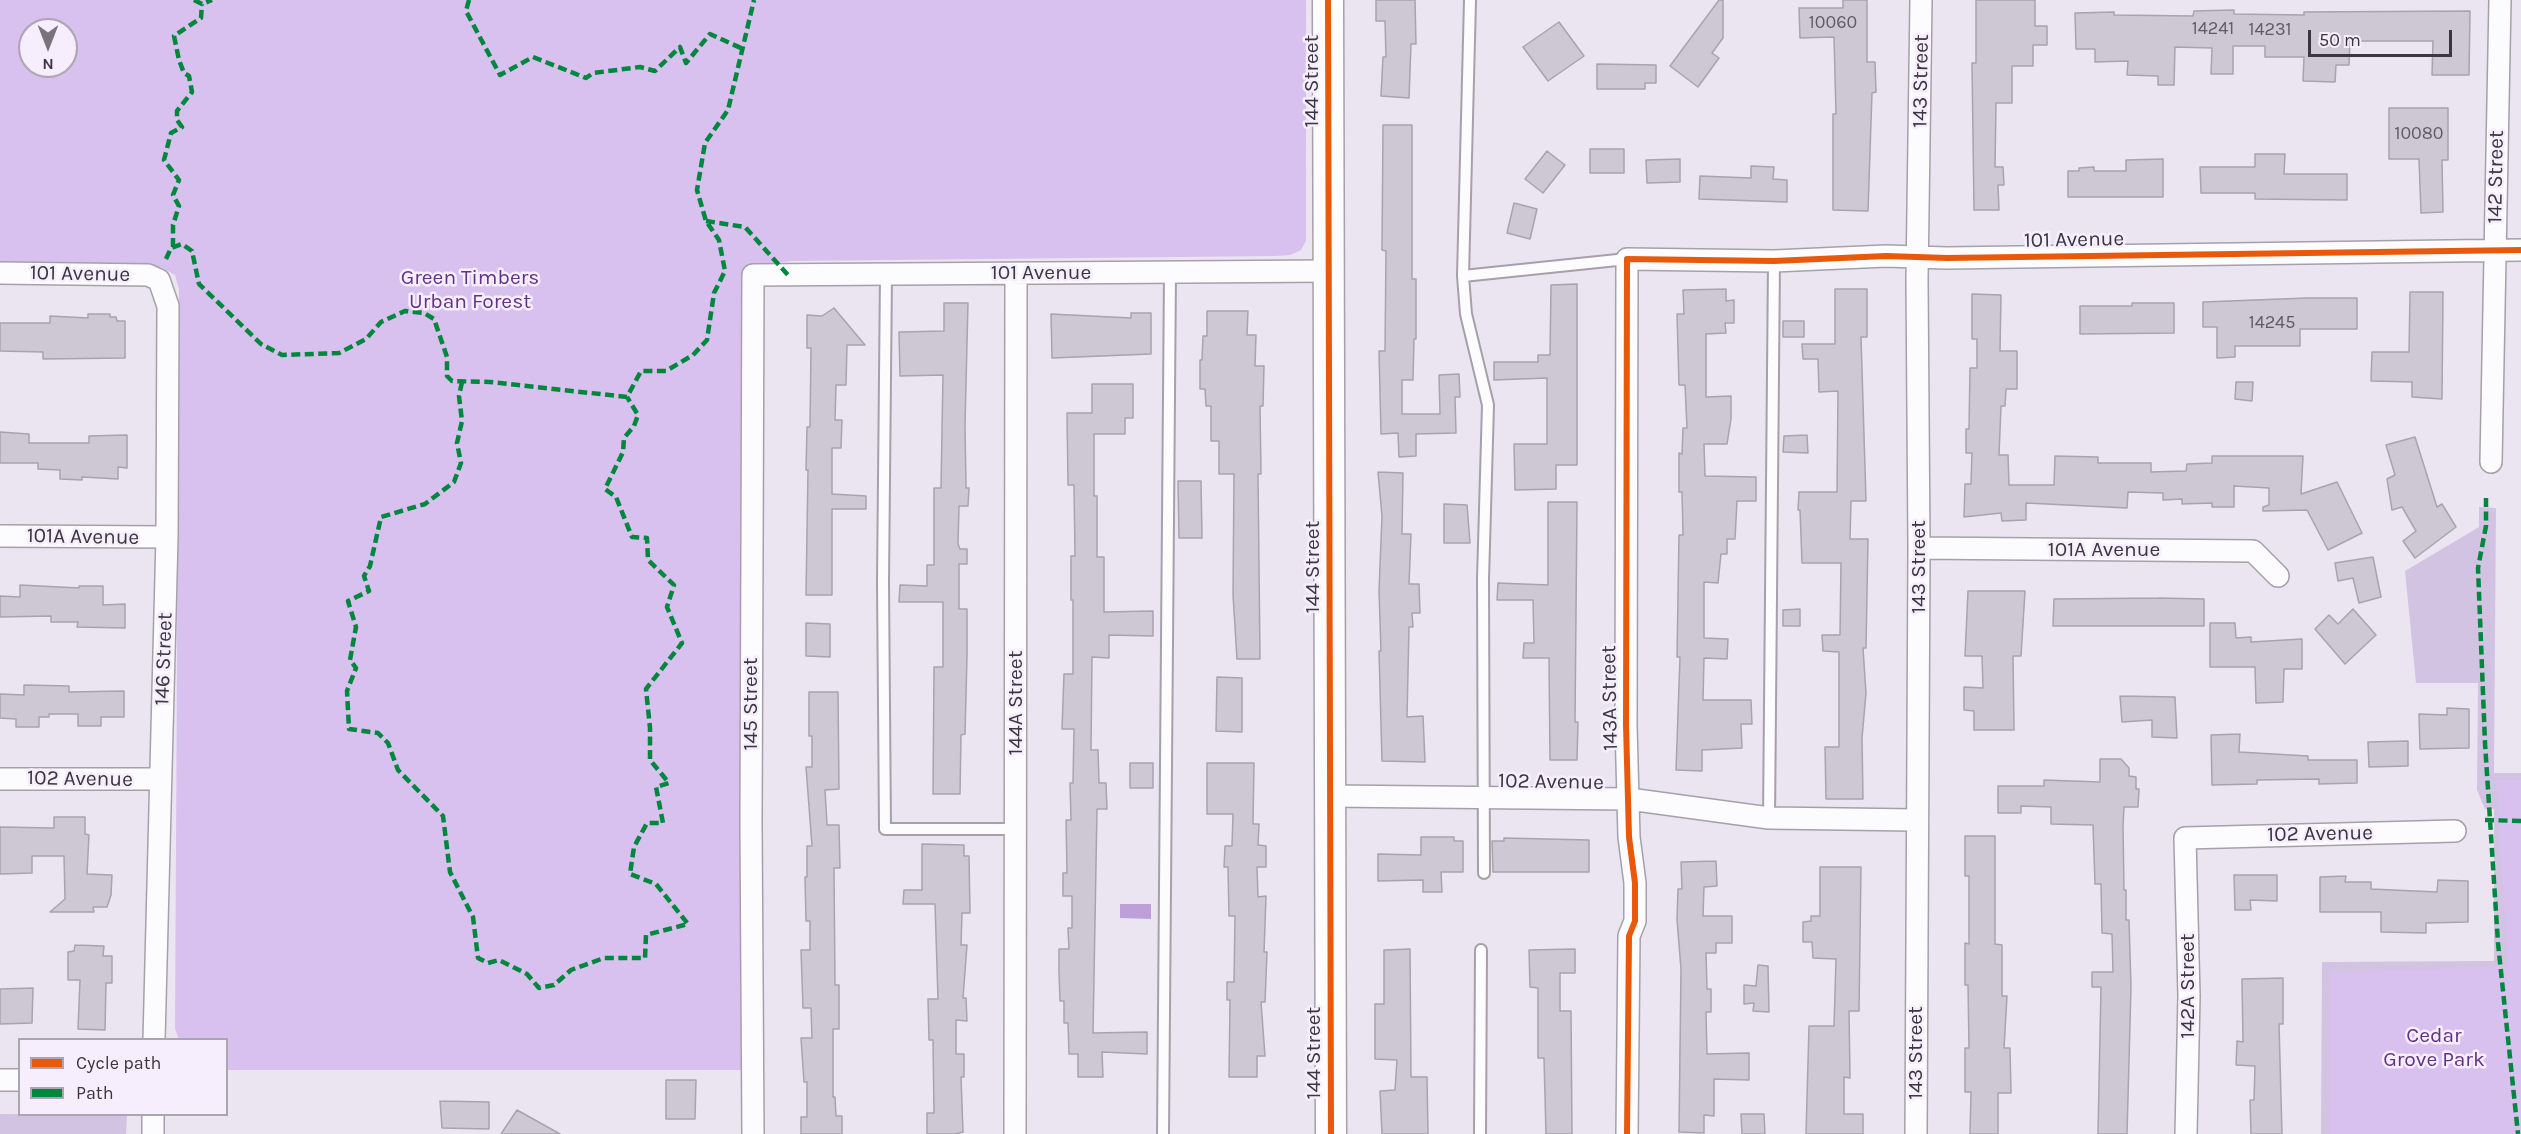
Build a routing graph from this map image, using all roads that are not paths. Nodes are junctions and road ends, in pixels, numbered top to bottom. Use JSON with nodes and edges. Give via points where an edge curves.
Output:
{"nodes":[{"id":1,"x":1328,"y":0,"type":"edge"},
{"id":2,"x":1470,"y":0,"type":"edge"},
{"id":3,"x":1922,"y":0,"type":"edge"},
{"id":4,"x":2500,"y":0,"type":"edge"},
{"id":5,"x":2521,"y":250,"type":"edge"},
{"id":6,"x":2495,"y":251,"type":"junction"},
{"id":7,"x":1918,"y":257,"type":"junction"},
{"id":8,"x":1627,"y":259,"type":"junction"},
{"id":9,"x":1774,"y":261,"type":"junction"},
{"id":10,"x":1329,"y":271,"type":"junction"},
{"id":11,"x":1170,"y":272,"type":"junction"},
{"id":12,"x":0,"y":273,"type":"edge"},
{"id":13,"x":1016,"y":273,"type":"junction"},
{"id":14,"x":886,"y":274,"type":"junction"},
{"id":15,"x":753,"y":275,"type":"joint"},
{"id":16,"x":1463,"y":276,"type":"junction"},
{"id":17,"x":159,"y":280,"type":"joint"},
{"id":18,"x":2491,"y":462,"type":"dead end"},
{"id":19,"x":0,"y":536,"type":"edge"},
{"id":20,"x":167,"y":537,"type":"junction"},
{"id":21,"x":1919,"y":548,"type":"junction"},
{"id":22,"x":2278,"y":576,"type":"dead end"},
{"id":23,"x":0,"y":779,"type":"edge"},
{"id":24,"x":160,"y":779,"type":"junction"},
{"id":25,"x":1329,"y":796,"type":"junction"},
{"id":26,"x":1483,"y":797,"type":"junction"},
{"id":27,"x":1629,"y":799,"type":"junction"},
{"id":28,"x":1769,"y":818,"type":"junction"},
{"id":29,"x":1916,"y":820,"type":"junction"},
{"id":30,"x":1015,"y":829,"type":"junction"},
{"id":31,"x":2455,"y":831,"type":"dead end"},
{"id":32,"x":2185,"y":838,"type":"joint"},
{"id":33,"x":1484,"y":873,"type":"dead end"},
{"id":34,"x":1481,"y":950,"type":"dead end"},
{"id":35,"x":154,"y":1038,"type":"edge"},
{"id":36,"x":0,"y":1080,"type":"edge"},
{"id":37,"x":18,"y":1080,"type":"edge"},
{"id":38,"x":153,"y":1116,"type":"edge"},
{"id":39,"x":153,"y":1134,"type":"edge"},
{"id":40,"x":753,"y":1134,"type":"edge"},
{"id":41,"x":1015,"y":1134,"type":"edge"},
{"id":42,"x":1163,"y":1134,"type":"edge"},
{"id":43,"x":1330,"y":1134,"type":"edge"},
{"id":44,"x":1480,"y":1134,"type":"edge"},
{"id":45,"x":1627,"y":1134,"type":"edge"},
{"id":46,"x":1916,"y":1134,"type":"edge"},
{"id":47,"x":2186,"y":1134,"type":"edge"}],
"edges":[{"from":1,"to":10,"type":"main road","name":"144 Street"},
{"from":2,"to":16,"type":"lane"},
{"from":3,"to":7,"type":"street","name":"143 Street"},
{"from":4,"to":6,"type":"street","name":"142 Street"},
{"from":5,"to":6,"type":"street","name":"101 Avenue"},
{"from":6,"to":7,"type":"street","name":"101 Avenue"},
{"from":6,"to":18,"type":"street","name":"142 Street"},
{"from":7,"to":9,"type":"street","name":"101 Avenue"},
{"from":7,"to":21,"type":"street","name":"143 Street"},
{"from":8,"to":9,"type":"street","name":"101 Avenue"},
{"from":8,"to":16,"type":"lane"},
{"from":8,"to":27,"type":"street","name":"143A Street"},
{"from":9,"to":28,"type":"lane"},
{"from":10,"to":11,"type":"street","name":"101 Avenue"},
{"from":10,"to":25,"type":"main road","name":"144 Street"},
{"from":11,"to":13,"type":"street","name":"101 Avenue"},
{"from":11,"to":42,"type":"lane"},
{"from":12,"to":17,"type":"street","name":"101 Avenue","via":[[148,275]]},
{"from":13,"to":14,"type":"street","name":"101 Avenue"},
{"from":13,"to":30,"type":"street","name":"144A Street"},
{"from":14,"to":15,"type":"street","name":"101 Avenue"},
{"from":14,"to":30,"type":"lane","via":[[885,829]]},
{"from":15,"to":40,"type":"street","name":"145 Street"},
{"from":16,"to":26,"type":"lane","via":[[1466,314],[1488,405]]},
{"from":17,"to":20,"type":"street","name":"146 Street","via":[[168,306]]},
{"from":19,"to":20,"type":"street","name":"101A Avenue"},
{"from":20,"to":24,"type":"street","name":"146 Street"},
{"from":21,"to":22,"type":"street","name":"101A Avenue","via":[[2253,551]]},
{"from":21,"to":29,"type":"street","name":"143 Street"},
{"from":23,"to":24,"type":"street","name":"102 Avenue"},
{"from":24,"to":35,"type":"street","name":"146 Street"},
{"from":25,"to":26,"type":"street","name":"102 Avenue"},
{"from":25,"to":43,"type":"main road","name":"144 Street"},
{"from":26,"to":27,"type":"street","name":"102 Avenue"},
{"from":26,"to":33,"type":"lane"},
{"from":27,"to":28,"type":"street","name":"102 Avenue"},
{"from":27,"to":45,"type":"street","name":"143A Street","via":[[1635,921],[1629,936]]},
{"from":28,"to":29,"type":"street","name":"102 Avenue"},
{"from":29,"to":46,"type":"street","name":"143 Street"},
{"from":30,"to":41,"type":"street","name":"144A Street"},
{"from":31,"to":32,"type":"street","name":"102 Avenue"},
{"from":32,"to":47,"type":"street","name":"142A Street","via":[[2189,996]]},
{"from":34,"to":44,"type":"lane"},
{"from":36,"to":37,"type":"street"},
{"from":38,"to":39,"type":"street"}]}
